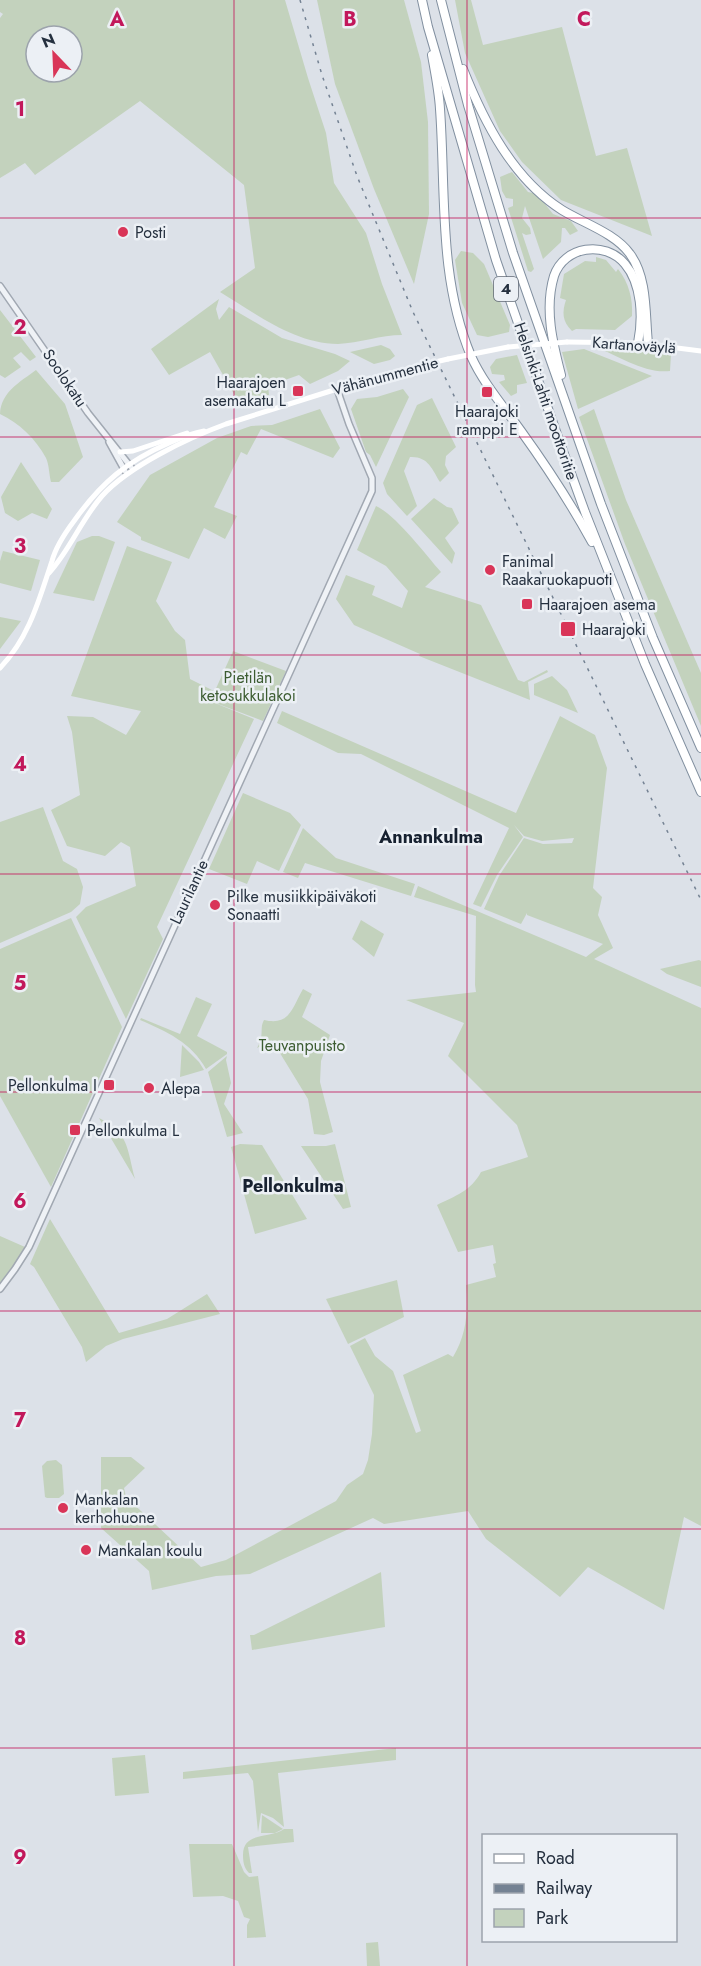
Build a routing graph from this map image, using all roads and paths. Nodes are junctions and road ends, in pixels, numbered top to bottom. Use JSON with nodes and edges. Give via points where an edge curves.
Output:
{"nodes":[{"id":1,"x":422,"y":0,"type":"edge"},
{"id":2,"x":441,"y":0,"type":"edge"},
{"id":3,"x":428,"y":27,"type":"junction"},
{"id":4,"x":449,"y":35,"type":"junction"},
{"id":5,"x":0,"y":286,"type":"edge"},
{"id":6,"x":567,"y":342,"type":"joint"},
{"id":7,"x":638,"y":343,"type":"junction"},
{"id":8,"x":648,"y":344,"type":"junction"},
{"id":9,"x":701,"y":351,"type":"edge"},
{"id":10,"x":470,"y":354,"type":"junction"},
{"id":11,"x":337,"y":388,"type":"junction"},
{"id":12,"x":209,"y":430,"type":"junction"},
{"id":13,"x":198,"y":432,"type":"junction"},
{"id":14,"x":578,"y":437,"type":"junction"},
{"id":15,"x":109,"y":441,"type":"junction"},
{"id":16,"x":120,"y":452,"type":"junction"},
{"id":17,"x":129,"y":463,"type":"junction"},
{"id":18,"x":123,"y":468,"type":"junction"},
{"id":19,"x":133,"y":470,"type":"junction"},
{"id":20,"x":127,"y":474,"type":"junction"},
{"id":21,"x":608,"y":572,"type":"junction"},
{"id":22,"x":49,"y":573,"type":"junction"},
{"id":23,"x":0,"y":668,"type":"edge"},
{"id":24,"x":701,"y":748,"type":"edge"},
{"id":25,"x":701,"y":792,"type":"edge"},
{"id":26,"x":0,"y":1289,"type":"edge"}],
"edges":[{"from":1,"to":3,"type":"highway","name":"Helsinki-Lahti moottoritie","number":"4"},
{"from":2,"to":4,"type":"highway","name":"Helsinki-Lahti moottoritie","number":"4"},
{"from":3,"to":10,"type":"highway","via":[[440,106],[446,256]]},
{"from":3,"to":21,"type":"highway","name":"Helsinki-Lahti moottoritie","number":"4","via":[[496,260]]},
{"from":4,"to":8,"type":"highway","via":[[490,128],[528,181],[560,208],[630,254],[642,286]]},
{"from":4,"to":14,"type":"highway","name":"Helsinki-Lahti moottoritie","number":"4","via":[[513,253]]},
{"from":5,"to":15,"type":"street","name":"Soolokatu"},
{"from":6,"to":7,"type":"main road","name":"Kartanoväylä"},
{"from":6,"to":10,"type":"main road","name":"Vähänummentie","bridge":true},
{"from":7,"to":8,"type":"main road","name":"Kartanoväylä"},
{"from":7,"to":14,"type":"highway","via":[[638,295],[626,265],[611,253],[594,248],[574,253],[561,263],[552,286],[550,324]]},
{"from":8,"to":9,"type":"main road","name":"Kartanoväylä"},
{"from":10,"to":11,"type":"main road","name":"Vähänummentie","bridge":true},
{"from":10,"to":21,"type":"highway","via":[[560,487]]},
{"from":11,"to":12,"type":"main road","name":"Vähänummentie"},
{"from":11,"to":26,"type":"street","name":"Laurilantie","via":[[372,478],[372,490],[28,1247]]},
{"from":12,"to":13,"type":"main road","name":"Vähänummentie"},
{"from":12,"to":19,"type":"main road","name":"Vähänummentie"},
{"from":13,"to":16,"type":"main road"},
{"from":13,"to":17,"type":"main road","name":"Vähänummentie"},
{"from":14,"to":24,"type":"highway","name":"Helsinki-Lahti moottoritie","number":"4","via":[[649,627]]},
{"from":15,"to":16,"type":"street","name":"Soolokatu"},
{"from":15,"to":18,"type":"street","name":"Soolokatu"},
{"from":16,"to":17,"type":"street","name":"Soolokatu"},
{"from":17,"to":18,"type":"main road","name":"Vähänummentie"},
{"from":17,"to":19,"type":"street","name":"Soolokatu"},
{"from":18,"to":20,"type":"street","name":"Soolokatu"},
{"from":18,"to":22,"type":"main road","name":"Vähänummentie","via":[[81,511],[61,540]]},
{"from":19,"to":20,"type":"main road","name":"Vähänummentie"},
{"from":20,"to":22,"type":"main road","name":"Vähänummentie","via":[[103,495]]},
{"from":21,"to":25,"type":"highway","name":"Helsinki-Lahti moottoritie","number":"4"},
{"from":22,"to":23,"type":"main road","name":"Vähänummentie","via":[[25,634]]}]}
